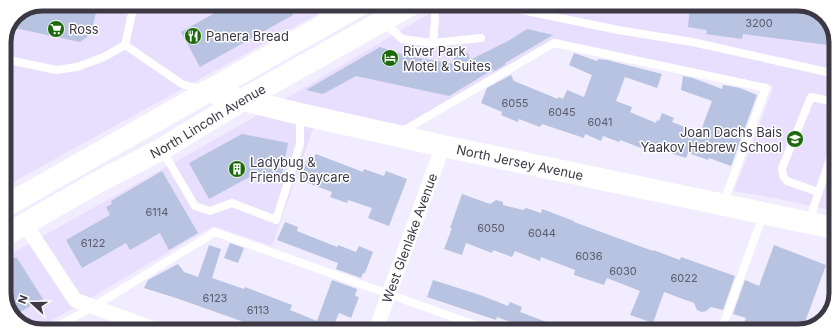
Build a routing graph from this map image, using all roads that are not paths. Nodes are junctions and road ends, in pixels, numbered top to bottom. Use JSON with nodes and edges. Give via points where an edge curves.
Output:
{"nodes":[{"id":1,"x":132,"y":11,"type":"edge"},
{"id":2,"x":321,"y":11,"type":"edge"},
{"id":3,"x":349,"y":11,"type":"edge"},
{"id":4,"x":402,"y":11,"type":"edge"},
{"id":5,"x":434,"y":11,"type":"edge"},
{"id":6,"x":526,"y":11,"type":"edge"},
{"id":7,"x":384,"y":21,"type":"junction"},
{"id":8,"x":329,"y":22,"type":"junction"},
{"id":9,"x":481,"y":38,"type":"dead end"},
{"id":10,"x":433,"y":43,"type":"junction"},
{"id":11,"x":125,"y":45,"type":"junction"},
{"id":12,"x":11,"y":60,"type":"edge"},
{"id":13,"x":829,"y":72,"type":"edge"},
{"id":14,"x":207,"y":91,"type":"junction"},
{"id":15,"x":242,"y":100,"type":"junction"},
{"id":16,"x":829,"y":101,"type":"edge"},
{"id":17,"x":300,"y":114,"type":"junction"},
{"id":18,"x":397,"y":135,"type":"junction"},
{"id":19,"x":443,"y":146,"type":"junction"},
{"id":20,"x":162,"y":149,"type":"junction"},
{"id":21,"x":829,"y":161,"type":"edge"},
{"id":22,"x":818,"y":192,"type":"junction"},
{"id":23,"x":11,"y":203,"type":"edge"},
{"id":24,"x":723,"y":204,"type":"junction"},
{"id":25,"x":764,"y":213,"type":"junction"},
{"id":26,"x":808,"y":222,"type":"junction"},
{"id":27,"x":25,"y":224,"type":"junction"},
{"id":28,"x":829,"y":227,"type":"edge"},
{"id":29,"x":11,"y":232,"type":"edge"},
{"id":30,"x":389,"y":295,"type":"junction"},
{"id":31,"x":93,"y":307,"type":"junction"},
{"id":32,"x":61,"y":324,"type":"edge"},
{"id":33,"x":140,"y":324,"type":"edge"},
{"id":34,"x":378,"y":324,"type":"edge"},
{"id":35,"x":472,"y":324,"type":"edge"},
{"id":36,"x":724,"y":324,"type":"edge"}],
"edges":[{"from":1,"to":11,"type":"lane"},
{"from":2,"to":8,"type":"lane"},
{"from":3,"to":8,"type":"main road","name":"North Lincoln Avenue"},
{"from":4,"to":7,"type":"main road","name":"North Lincoln Avenue"},
{"from":5,"to":10,"type":"lane"},
{"from":6,"to":13,"type":"lane","via":[[692,42]]},
{"from":7,"to":10,"type":"lane","via":[[402,38]]},
{"from":7,"to":15,"type":"main road","name":"North Lincoln Avenue"},
{"from":8,"to":14,"type":"main road","name":"North Lincoln Avenue"},
{"from":9,"to":10,"type":"lane"},
{"from":11,"to":12,"type":"lane","via":[[104,57],[77,67],[56,70]]},
{"from":11,"to":14,"type":"lane","via":[[182,84]]},
{"from":14,"to":15,"type":"main road","name":"North Jersey Avenue"},
{"from":14,"to":23,"type":"main road","name":"North Lincoln Avenue"},
{"from":15,"to":17,"type":"main road","name":"North Jersey Avenue"},
{"from":15,"to":20,"type":"main road","name":"North Lincoln Avenue"},
{"from":16,"to":22,"type":"lane","via":[[811,97],[782,168],[787,181]]},
{"from":17,"to":18,"type":"main road","name":"North Jersey Avenue"},
{"from":17,"to":20,"type":"lane","via":[[300,144],[276,220],[232,203],[210,211],[195,206]]},
{"from":18,"to":19,"type":"main road","name":"North Jersey Avenue"},
{"from":18,"to":24,"type":"lane","via":[[554,43],[766,88]]},
{"from":19,"to":24,"type":"main road","name":"North Jersey Avenue"},
{"from":19,"to":30,"type":"street","name":"West Glenlake Avenue"},
{"from":20,"to":27,"type":"main road","name":"North Lincoln Avenue"},
{"from":21,"to":22,"type":"lane"},
{"from":22,"to":26,"type":"lane"},
{"from":24,"to":25,"type":"main road","name":"North Jersey Avenue"},
{"from":25,"to":26,"type":"main road","name":"North Jersey Avenue"},
{"from":25,"to":36,"type":"lane"},
{"from":26,"to":28,"type":"main road","name":"North Jersey Avenue"},
{"from":27,"to":29,"type":"main road","name":"North Lincoln Avenue"},
{"from":27,"to":31,"type":"street","via":[[75,300]]},
{"from":30,"to":31,"type":"lane","via":[[215,232]]},
{"from":30,"to":34,"type":"street","name":"West Glenlake Avenue"},
{"from":30,"to":35,"type":"lane"},
{"from":31,"to":32,"type":"lane"},
{"from":31,"to":33,"type":"street"}]}
